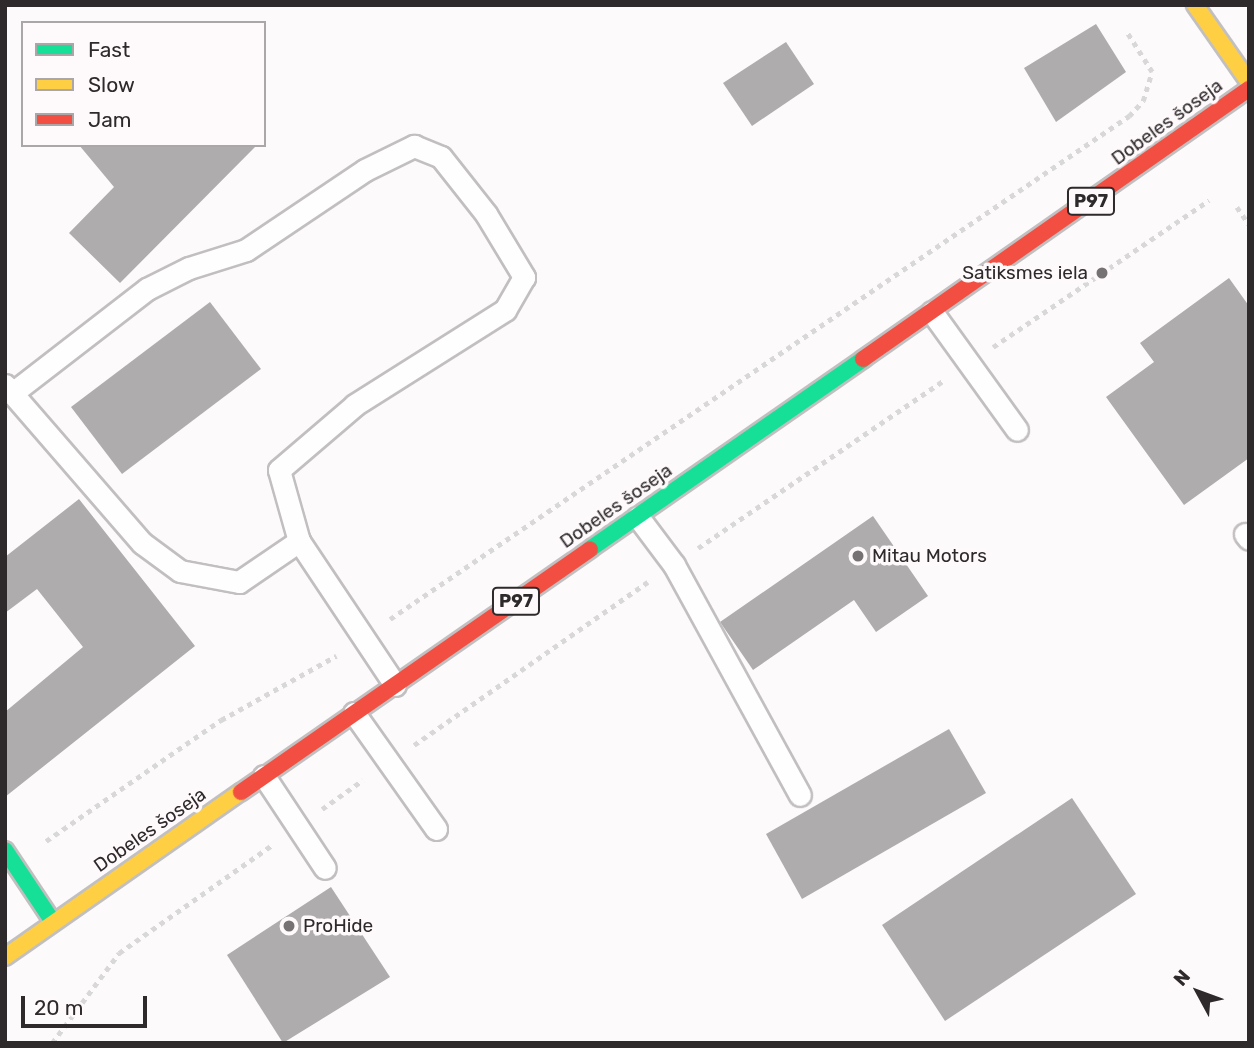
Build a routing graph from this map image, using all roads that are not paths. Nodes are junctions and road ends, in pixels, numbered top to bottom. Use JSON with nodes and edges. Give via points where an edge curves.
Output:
{"nodes":[{"id":1,"x":1195,"y":5,"type":"edge"},
{"id":2,"x":1249,"y":82,"type":"edge"},
{"id":3,"x":1249,"y":89,"type":"edge"},
{"id":4,"x":932,"y":312,"type":"junction"},
{"id":5,"x":10,"y":388,"type":"edge"},
{"id":6,"x":1017,"y":430,"type":"dead end"},
{"id":7,"x":638,"y":517,"type":"junction"},
{"id":8,"x":299,"y":541,"type":"junction"},
{"id":9,"x":395,"y":685,"type":"junction"},
{"id":10,"x":354,"y":713,"type":"junction"},
{"id":11,"x":264,"y":776,"type":"junction"},
{"id":12,"x":800,"y":795,"type":"dead end"},
{"id":13,"x":436,"y":829,"type":"dead end"},
{"id":14,"x":10,"y":856,"type":"edge"},
{"id":15,"x":325,"y":868,"type":"dead end"},
{"id":16,"x":53,"y":922,"type":"junction"},
{"id":17,"x":5,"y":957,"type":"edge"}],
"edges":[{"from":1,"to":2,"type":"main road"},
{"from":3,"to":4,"type":"main road","name":"Dobeles šoseja","number":"P97"},
{"from":4,"to":6,"type":"lane"},
{"from":4,"to":7,"type":"main road","name":"Dobeles šoseja","number":"P97"},
{"from":5,"to":8,"type":"lane","via":[[142,543],[180,571],[239,582]]},
{"from":5,"to":8,"type":"lane","via":[[147,289],[189,268],[246,250],[365,170],[414,146],[441,157],[486,214],[524,277],[505,310],[355,405],[279,470]]},
{"from":7,"to":9,"type":"main road","name":"Dobeles šoseja","number":"P97"},
{"from":7,"to":12,"type":"lane","via":[[674,565]]},
{"from":8,"to":9,"type":"lane"},
{"from":9,"to":10,"type":"main road","name":"Dobeles šoseja","number":"P97"},
{"from":10,"to":11,"type":"main road","name":"Dobeles šoseja","number":"P97"},
{"from":10,"to":13,"type":"lane"},
{"from":11,"to":15,"type":"lane"},
{"from":11,"to":16,"type":"main road","name":"Dobeles šoseja","number":"P97"},
{"from":14,"to":16,"type":"main road"},
{"from":16,"to":17,"type":"main road","name":"Dobeles šoseja","number":"P97"}]}
